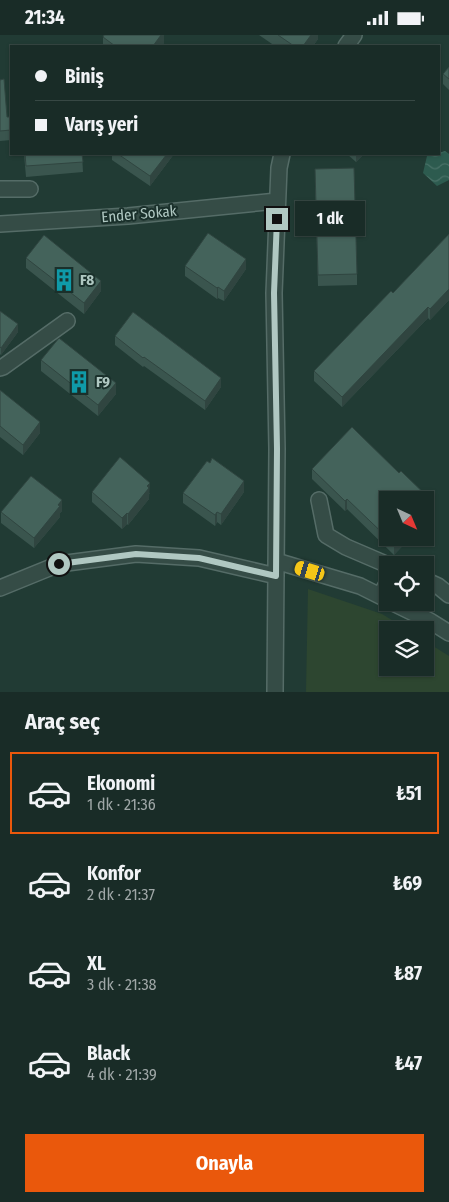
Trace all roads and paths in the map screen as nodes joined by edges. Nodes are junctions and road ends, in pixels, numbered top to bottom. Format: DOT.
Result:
graph roads {
  1 [pos="282,155"];
  2 [pos="0,189"];
  3 [pos="30,189"];
  4 [pos="277,201"];
  5 [pos="0,224"];
  6 [pos="68,321"];
  7 [pos="0,368"];
  8 [pos="319,500"];
  9 [pos="379,561"];
  10 [pos="276,568"];
  11 [pos="434,584"];
  12 [pos="0,588"];
  13 [pos="449,595"];
  14 [pos="379,596"];
  15 [pos="410,611"];
  16 [pos="449,633"];
  17 [pos="275,692"];
  1 -- 4 [label="street"];
  2 -- 3 [label="street"];
  4 -- 5 [label="street, Ender Sokak"];
  4 -- 10 [label="street"];
  6 -- 7 [label="street"];
  8 -- 9 [label="street"];
  10 -- 12 [label="street"];
  10 -- 14 [label="street"];
  10 -- 17 [label="street"];
  11 -- 13 [label="street"];
  15 -- 16 [label="street"];
}
